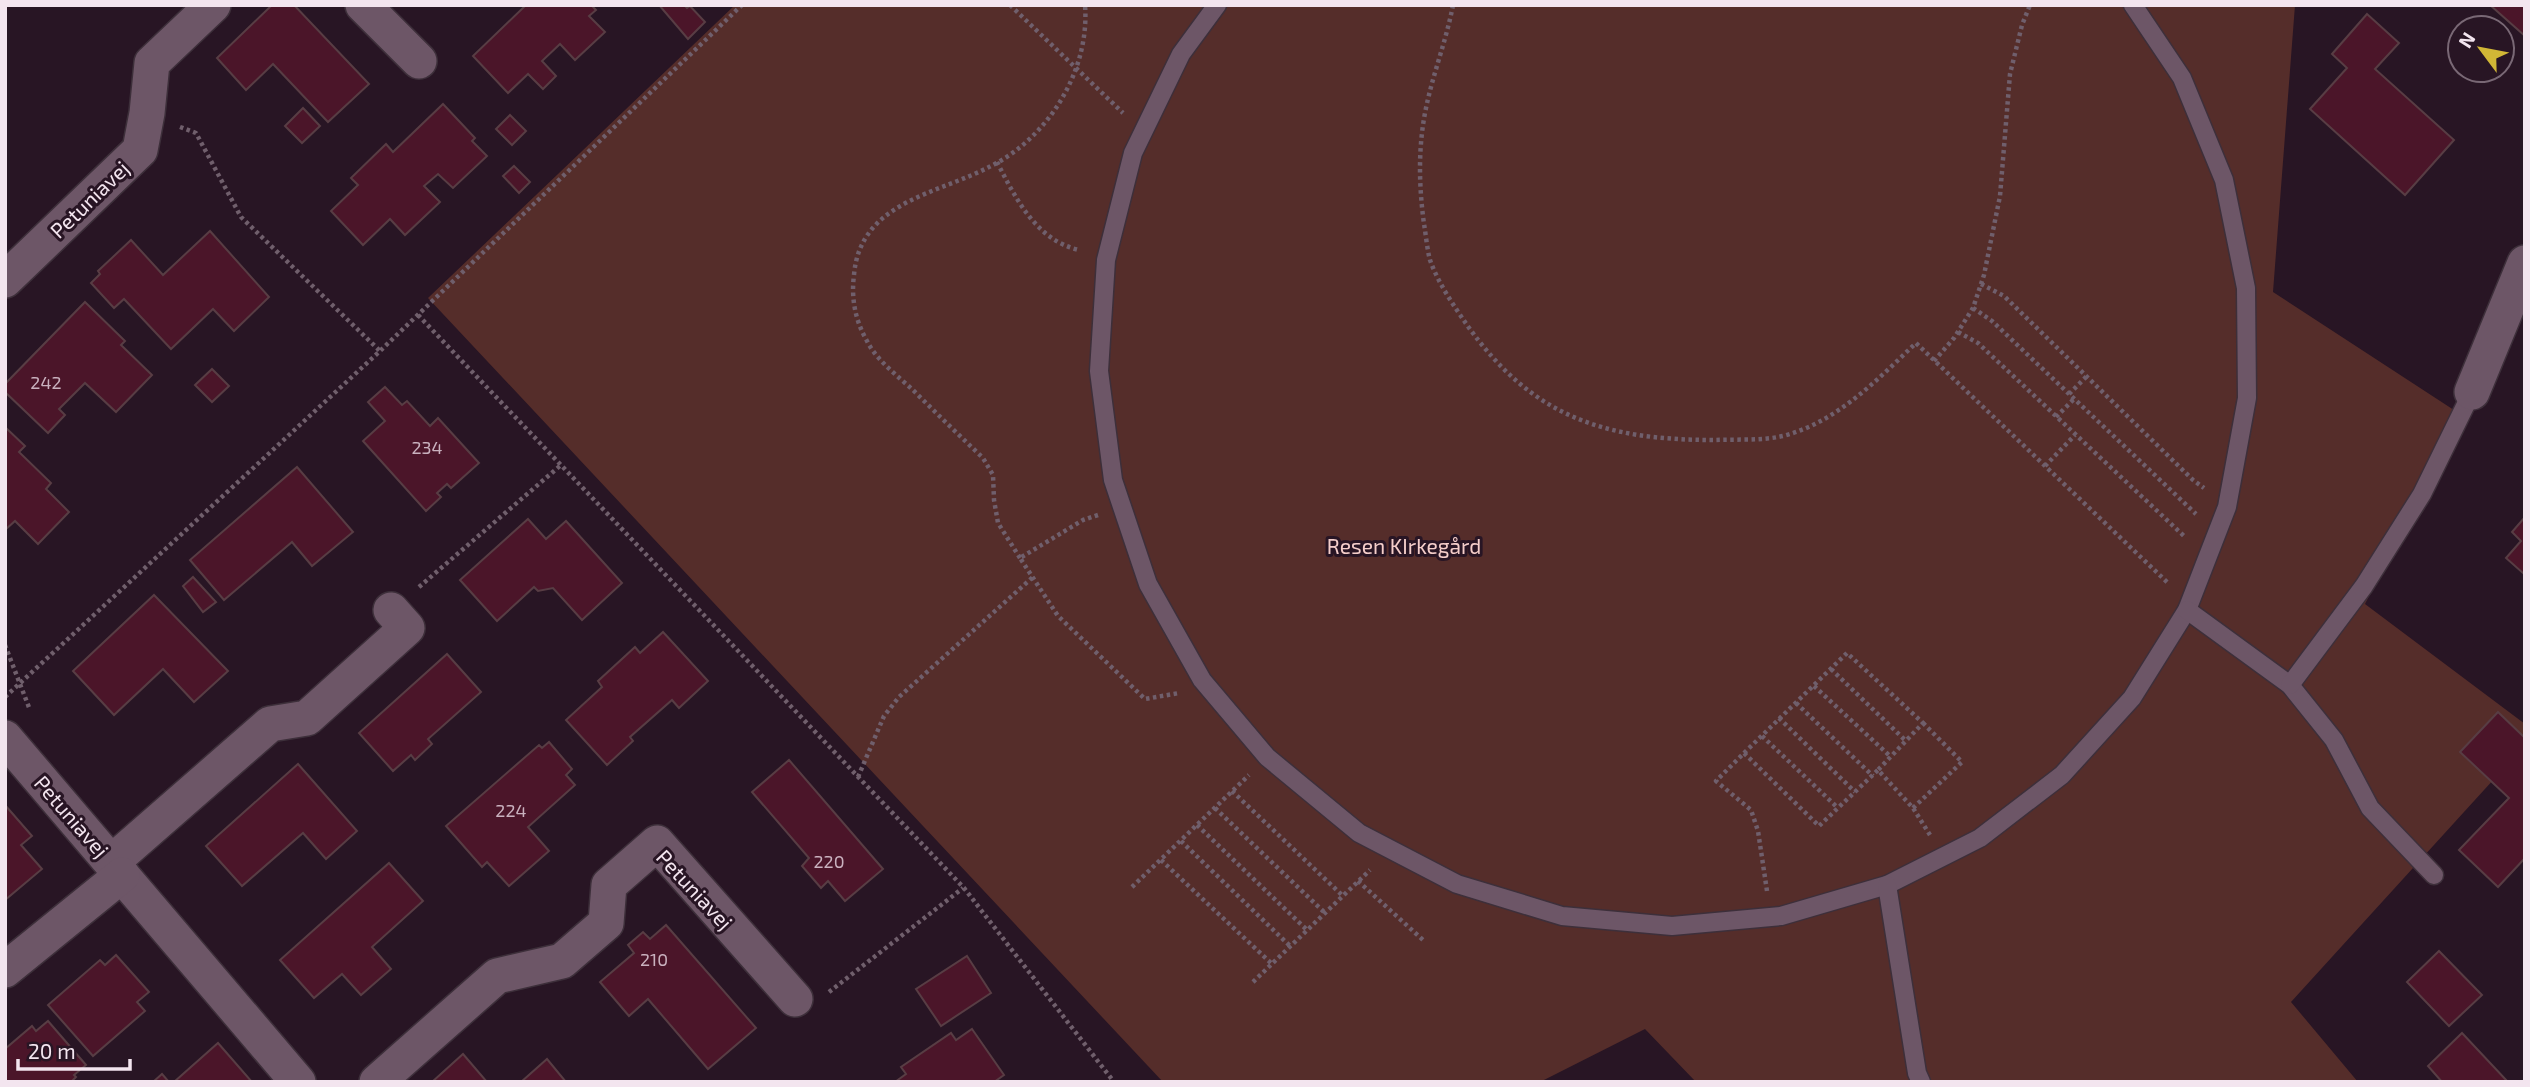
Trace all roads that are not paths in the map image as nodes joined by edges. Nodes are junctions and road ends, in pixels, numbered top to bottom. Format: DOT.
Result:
graph roads {
  1 [pos="213,5"];
  2 [pos="363,5"];
  3 [pos="1217,5"];
  4 [pos="2133,5"];
  5 [pos="419,61"];
  6 [pos="2525,263"];
  7 [pos="5,280"];
  8 [pos="2472,392"];
  9 [pos="2188,607"];
  10 [pos="391,610"];
  11 [pos="2290,685"];
  12 [pos="5,738"];
  13 [pos="117,869"];
  14 [pos="2434,875"];
  15 [pos="1887,885"];
  16 [pos="5,970"];
  17 [pos="795,999"];
  18 [pos="298,1082"];
  19 [pos="377,1082"];
  20 [pos="1921,1082"];
  1 -- 7 [label="street, Petuniavej"];
  2 -- 5 [label="street"];
  3 -- 15 [label="lane"];
  4 -- 9 [label="lane"];
  6 -- 8 [label="street"];
  8 -- 11 [label="lane"];
  9 -- 11 [label="lane"];
  9 -- 15 [label="lane"];
  10 -- 13 [label="street, Petuniavej"];
  11 -- 14 [label="lane"];
  12 -- 13 [label="street, Petuniavej"];
  13 -- 16 [label="street, Petuniavej"];
  13 -- 18 [label="street, Petuniavej"];
  15 -- 20 [label="lane"];
  17 -- 19 [label="street, Petuniavej"];
}
